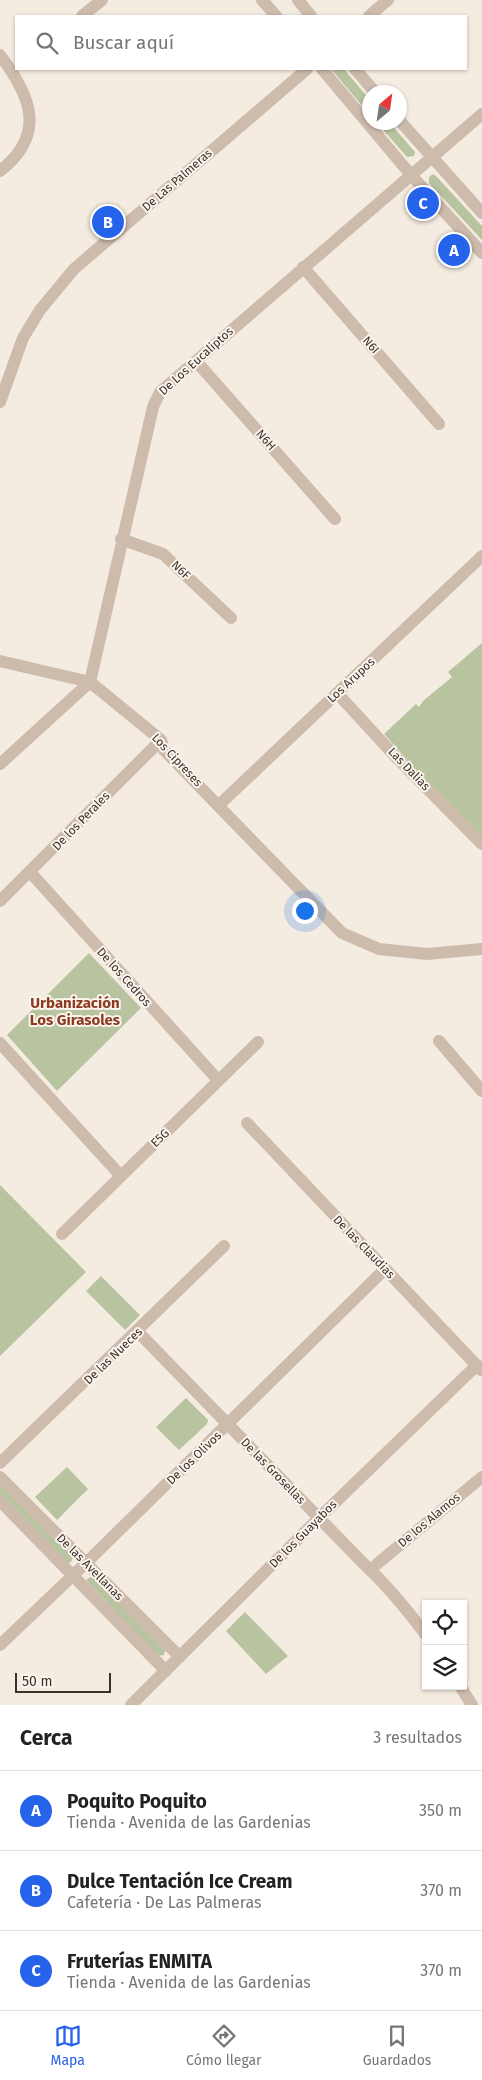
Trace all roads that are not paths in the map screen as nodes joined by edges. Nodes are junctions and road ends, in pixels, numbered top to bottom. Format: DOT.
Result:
graph roads {
  1 [pos="102,0"];
  2 [pos="262,0"];
  3 [pos="298,0"];
  4 [pos="388,0"];
  5 [pos="83,15"];
  6 [pos="275,15"];
  7 [pos="310,15"];
  8 [pos="370,15"];
  9 [pos="0,55"];
  10 [pos="305,70"];
  11 [pos="323,70"];
  12 [pos="356,70"];
  13 [pos="369,85"];
  14 [pos="482,114"];
  15 [pos="407,129"];
  16 [pos="431,158"];
  17 [pos="0,171"];
  18 [pos="411,175"];
  19 [pos="482,214"];
  20 [pos="482,253"];
  21 [pos="303,267"];
  22 [pos="196,361"];
  23 [pos="0,402"];
  24 [pos="439,424"];
  25 [pos="336,519"];
  26 [pos="122,539"];
  27 [pos="482,556"];
  28 [pos="231,618"];
  29 [pos="0,661"];
  30 [pos="90,682"];
  31 [pos="337,693"];
  32 [pos="161,740"];
  33 [pos="0,764"];
  34 [pos="219,805"];
  35 [pos="482,844"];
  36 [pos="30,872"];
  37 [pos="0,901"];
  38 [pos="482,949"];
  39 [pos="439,1041"];
  40 [pos="258,1042"];
  41 [pos="0,1043"];
  42 [pos="218,1080"];
  43 [pos="482,1091"];
  44 [pos="247,1123"];
  45 [pos="120,1175"];
  46 [pos="62,1234"];
  47 [pos="224,1246"];
  48 [pos="385,1268"];
  49 [pos="138,1332"];
  50 [pos="479,1368"];
  51 [pos="228,1424"];
  52 [pos="0,1464"];
  53 [pos="0,1476"];
  54 [pos="482,1477"];
  55 [pos="0,1501"];
  56 [pos="319,1518"];
  57 [pos="86,1563"];
  58 [pos="377,1564"];
  59 [pos="72,1575"];
  60 [pos="422,1630"];
  61 [pos="0,1644"];
  62 [pos="180,1657"];
  63 [pos="166,1671"];
  64 [pos="463,1690"];
  65 [pos="131,1705"];
  66 [pos="472,1705"];
  1 -- 5 [label="street"];
  2 -- 6 [label="street"];
  3 -- 7 [label="street"];
  4 -- 8 [label="street"];
  9 -- 17 [label="street"];
  10 -- 23 [label="street, De Las Palmeras"];
  11 -- 18 [label="street"];
  12 -- 13 [label="street"];
  14 -- 16 [label="street, De Los Eucaliptos"];
  15 -- 16 [label="street"];
  16 -- 18 [label="street, De Los Eucaliptos"];
  16 -- 19 [label="street"];
  18 -- 20 [label="street"];
  18 -- 21 [label="street, De Los Eucaliptos"];
  21 -- 22 [label="street, De Los Eucaliptos"];
  21 -- 24 [label="street, N6I"];
  22 -- 25 [label="street, N6H"];
  22 -- 26 [label="street, De Los Eucaliptos"];
  26 -- 28 [label="street, N6F"];
  26 -- 30 [label="street, De Los Eucaliptos"];
  27 -- 31 [label="street, Los Arupos"];
  29 -- 30 [label="street, Los Cipreses"];
  30 -- 32 [label="street, Los Cipreses"];
  30 -- 33 [label="street"];
  31 -- 34 [label="street, Los Arupos"];
  31 -- 35 [label="street, Las Dalias"];
  32 -- 34 [label="street, Los Cipreses"];
  32 -- 36 [label="street, De los Perales"];
  34 -- 38 [label="street, Los Cipreses"];
  36 -- 37 [label="street, De los Perales"];
  36 -- 42 [label="street, De los Cedros"];
  39 -- 43 [label="street"];
  40 -- 42 [label="street, E5G"];
  41 -- 45 [label="street"];
  42 -- 45 [label="street, E5G"];
  44 -- 48 [label="street, De las Claudias"];
  45 -- 46 [label="street, E5G"];
  47 -- 49 [label="street, De las Nueces"];
  48 -- 50 [label="street, De las Claudias"];
  48 -- 51 [label="street, De los Olivos"];
  49 -- 51 [label="street, De las Grosellas"];
  49 -- 52 [label="street, De las Nueces"];
  50 -- 56 [label="street, De los Guayabos"];
  51 -- 56 [label="street, De las Grosellas"];
  51 -- 57 [label="street, De los Olivos"];
  53 -- 57 [label="street, De las Avellanas"];
  54 -- 58 [label="street, De los Alamos"];
  55 -- 59 [label="street, De las Avellanas"];
  56 -- 60 [label="street, De las Grosellas"];
  56 -- 62 [label="street, De los Guayabos"];
  57 -- 59 [label="street, De los Olivos"];
  57 -- 62 [label="street, De las Avellanas"];
  59 -- 61 [label="street, De los Olivos"];
  59 -- 63 [label="street, De las Avellanas"];
  62 -- 63 [label="street, De los Guayabos"];
  63 -- 65 [label="street, De los Guayabos"];
  64 -- 66 [label="street"];
}
